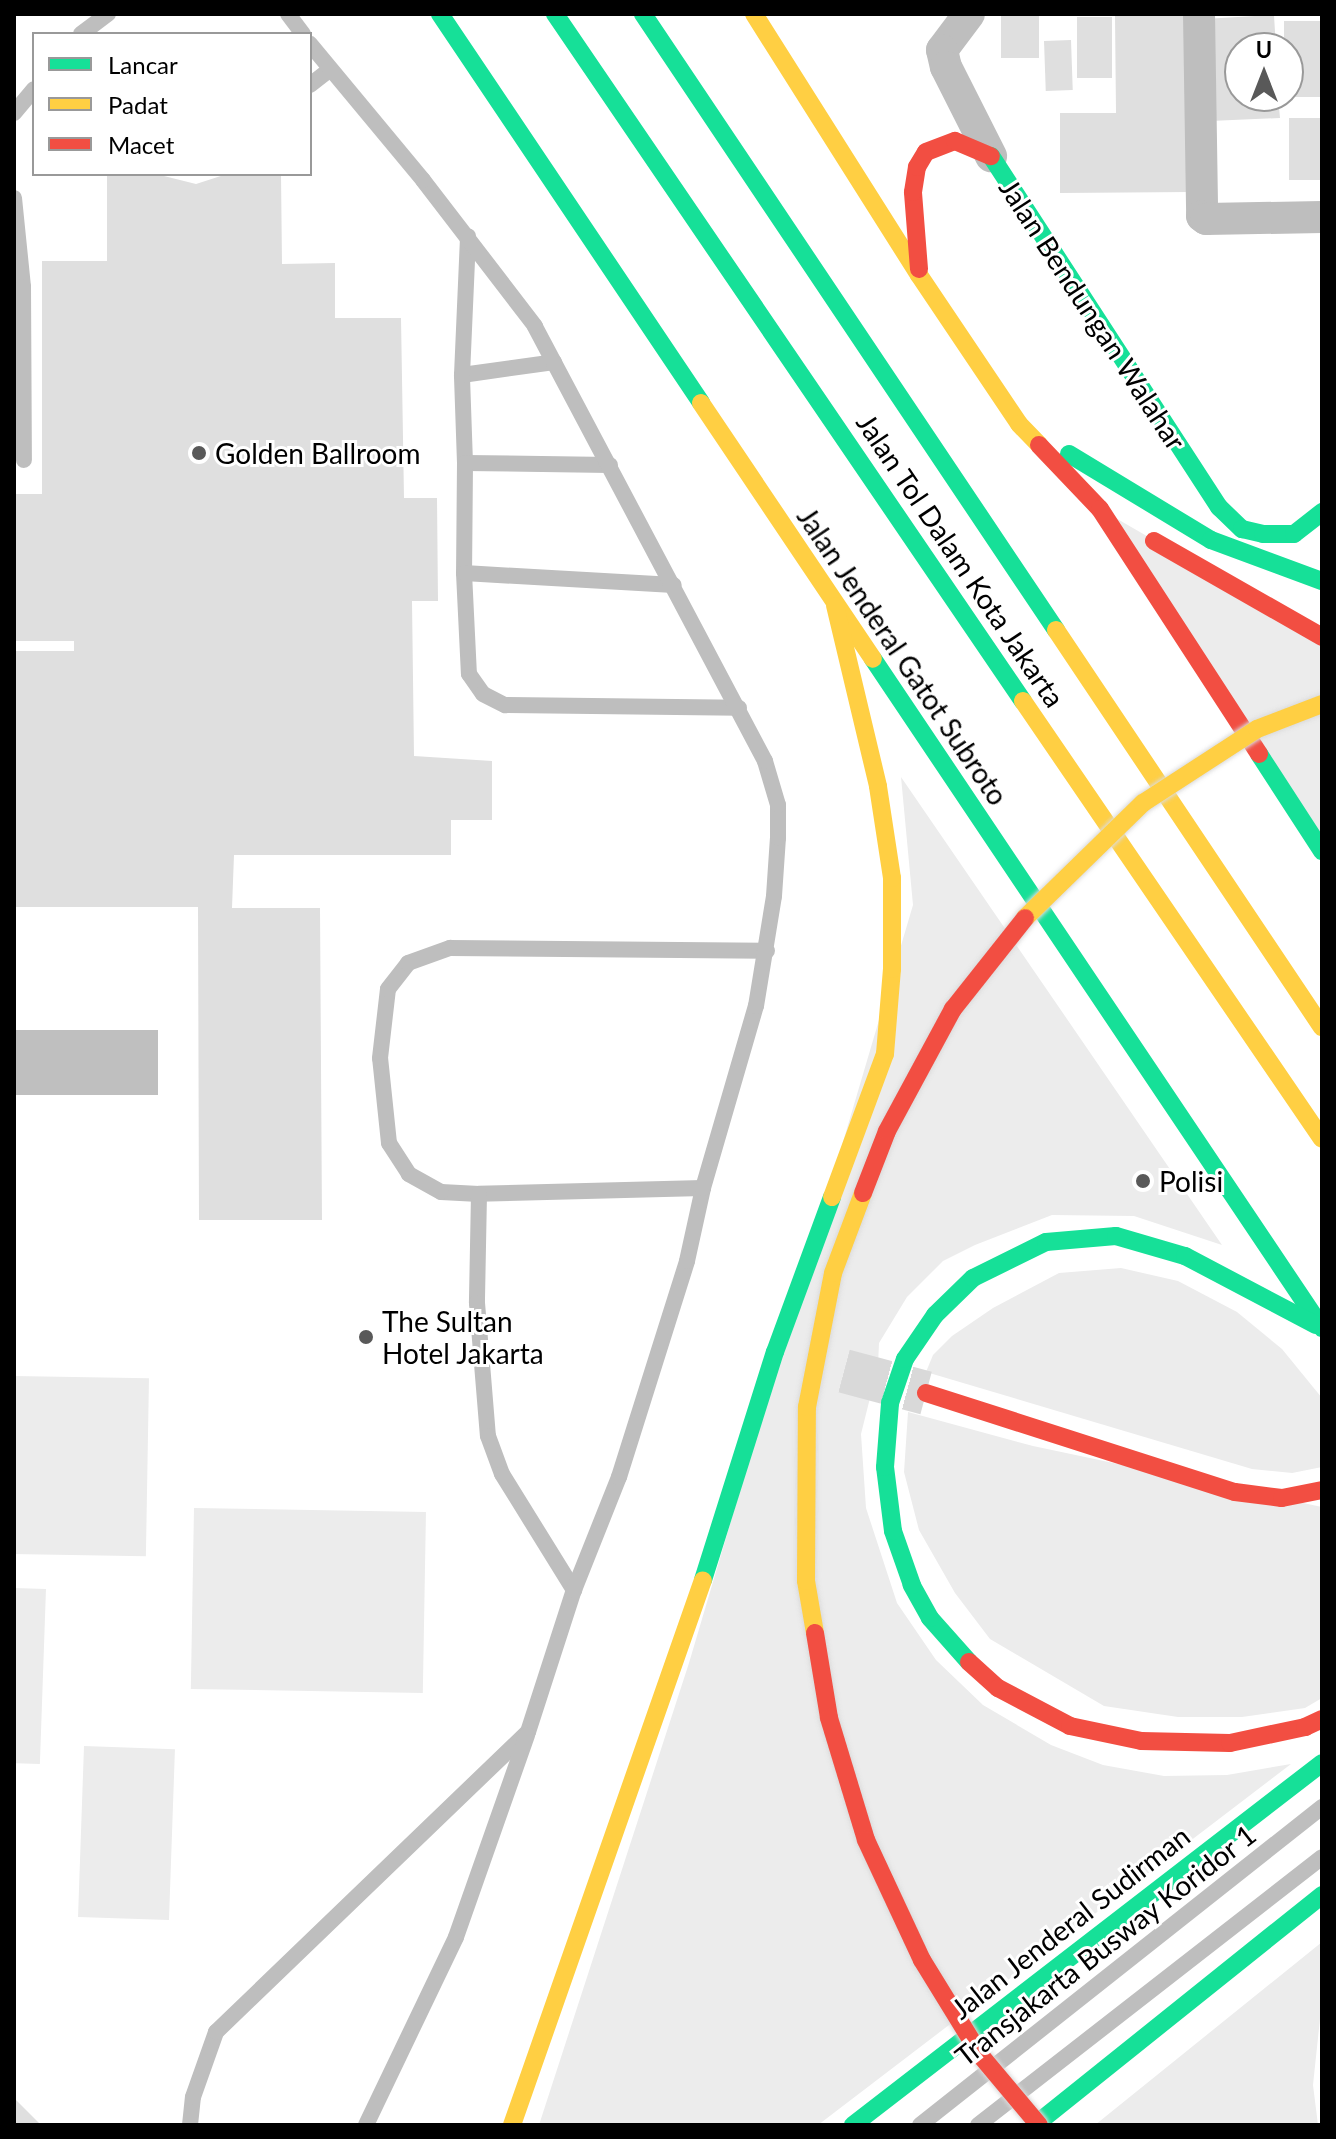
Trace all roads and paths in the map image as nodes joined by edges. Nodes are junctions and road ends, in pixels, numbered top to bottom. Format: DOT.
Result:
graph roads {
  1 [pos="108,14"];
  2 [pos="288,14"];
  3 [pos="440,14"];
  4 [pos="555,14"];
  5 [pos="643,14"];
  6 [pos="754,14"];
  7 [pos="969,14"];
  8 [pos="1199,14"];
  9 [pos="84,32"];
  10 [pos="302,32"];
  11 [pos="312,47"];
  12 [pos="329,70"];
  13 [pos="312,83"];
  14 [pos="32,91"];
  15 [pos="14,113"];
  16 [pos="991,156"];
  17 [pos="14,198"];
  18 [pos="1322,217"];
  19 [pos="468,236"];
  20 [pos="919,275"];
  21 [pos="554,362"];
  22 [pos="462,375"];
  23 [pos="1019,424"];
  24 [pos="24,460"];
  25 [pos="465,463"];
  26 [pos="610,465"];
  27 [pos="1100,509"];
  28 [pos="1322,512"];
  29 [pos="464,573"];
  30 [pos="1322,581"];
  31 [pos="674,585"];
  32 [pos="835,606"];
  33 [pos="1322,637"];
  34 [pos="1322,704"];
  35 [pos="739,708"];
  36 [pos="1322,851"];
  37 [pos="767,951"];
  38 [pos="1322,1027"];
  39 [pos="1322,1139"];
  40 [pos="703,1188"];
  41 [pos="479,1194"];
  42 [pos="1322,1328"];
  43 [pos="789,1356"];
  44 [pos="830,1367"];
  45 [pos="926,1393"];
  46 [pos="1322,1490"];
  47 [pos="574,1590"];
  48 [pos="1322,1719"];
  49 [pos="528,1732"];
  50 [pos="1322,1763"];
  51 [pos="1322,1807"];
  52 [pos="1322,1857"];
  53 [pos="1322,1895"];
  54 [pos="190,2125"];
  55 [pos="366,2125"];
  56 [pos="512,2125"];
  57 [pos="853,2125"];
  58 [pos="920,2125"];
  59 [pos="978,2125"];
  60 [pos="1037,2125"];
  1 -- 9 [label="lane"];
  2 -- 10 [label="lane"];
  3 -- 32 [label="main road, Jalan Jenderal Gatot Subroto"];
  4 -- 39 [label="main road, Jalan Tol Dalam Kota Jakarta"];
  5 -- 38 [label="main road, Jalan Tol Dalam Kota Jakarta"];
  6 -- 20 [label="main road"];
  7 -- 16 [label="street, Jalan Bendungan Walahar"];
  8 -- 18 [label="street"];
  11 -- 12 [label="lane"];
  12 -- 13 [label="lane"];
  12 -- 19 [label="lane"];
  14 -- 15 [label="lane"];
  16 -- 20 [label="main road"];
  16 -- 28 [label="main road, Jalan Bendungan Walahar"];
  17 -- 24 [label="lane"];
  19 -- 21 [label="lane"];
  19 -- 22 [label="lane"];
  20 -- 23 [label="main road"];
  21 -- 22 [label="lane"];
  21 -- 26 [label="lane"];
  22 -- 25 [label="lane"];
  23 -- 27 [label="main road"];
  23 -- 30 [label="main road"];
  25 -- 26 [label="lane"];
  25 -- 29 [label="lane"];
  26 -- 31 [label="lane"];
  27 -- 33 [label="main road"];
  27 -- 36 [label="main road"];
  29 -- 31 [label="lane"];
  29 -- 35 [label="lane"];
  31 -- 35 [label="lane"];
  32 -- 42 [label="main road, Jalan Jenderal Gatot Subroto"];
  32 -- 43 [label="main road"];
  34 -- 60 [label="main road, bridge"];
  35 -- 37 [label="lane"];
  37 -- 40 [label="lane"];
  37 -- 41 [label="lane"];
  40 -- 41 [label="lane"];
  40 -- 47 [label="lane"];
  41 -- 47 [label="lane"];
  42 -- 48 [label="main road"];
  43 -- 44 [label="main road"];
  43 -- 56 [label="main road"];
  45 -- 46 [label="main road"];
  47 -- 49 [label="lane"];
  49 -- 54 [label="lane"];
  49 -- 55 [label="lane"];
  50 -- 57 [label="main road, Jalan Jenderal Sudirman"];
  51 -- 58 [label="lane, Transjakarta Busway Koridor 1"];
  52 -- 59 [label="lane"];
  53 -- 60 [label="main road"];
}
